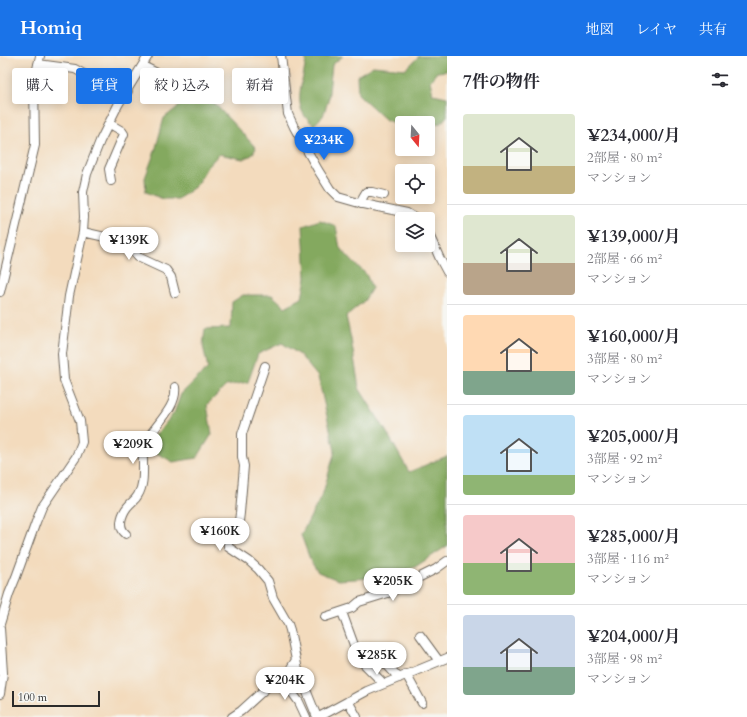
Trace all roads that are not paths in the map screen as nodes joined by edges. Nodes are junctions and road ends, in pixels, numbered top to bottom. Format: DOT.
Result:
graph roads {
  1 [pos="148,56"];
  2 [pos="281,56"];
  3 [pos="39,60"];
  4 [pos="143,66"];
  5 [pos="147,68"];
  6 [pos="76,70"];
  7 [pos="132,84"];
  8 [pos="119,104"];
  9 [pos="110,124"];
  10 [pos="111,181"];
  11 [pos="384,195"];
  12 [pos="361,204"];
  13 [pos="402,212"];
  14 [pos="83,232"];
  15 [pos="435,248"];
  16 [pos="447,272"];
  17 [pos="0,292"];
  18 [pos="175,293"];
  19 [pos="265,366"];
  20 [pos="175,387"];
  21 [pos="126,534"];
  22 [pos="447,561"];
  23 [pos="342,612"];
  24 [pos="326,618"];
  25 [pos="0,624"];
  26 [pos="0,628"];
  27 [pos="420,635"];
  28 [pos="379,654"];
  29 [pos="443,659"];
  30 [pos="296,660"];
  31 [pos="283,676"];
  32 [pos="403,676"];
  33 [pos="384,684"];
  34 [pos="0,694"];
  35 [pos="348,701"];
  36 [pos="422,703"];
  37 [pos="232,717"];
  38 [pos="306,717"];
  39 [pos="318,717"];
  40 [pos="357,717"];
  1 -- 4 [label="street"];
  2 -- 12 [label="street"];
  3 -- 6 [label="street"];
  3 -- 17 [label="street"];
  4 -- 5 [label="street"];
  4 -- 7 [label="street"];
  8 -- 9 [label="street"];
  9 -- 10 [label="street"];
  9 -- 14 [label="street"];
  11 -- 12 [label="street"];
  12 -- 13 [label="street"];
  14 -- 18 [label="street"];
  14 -- 25 [label="street"];
  15 -- 16 [label="street"];
  19 -- 30 [label="street"];
  20 -- 21 [label="street"];
  22 -- 23 [label="street"];
  23 -- 24 [label="street"];
  23 -- 33 [label="street"];
  26 -- 34 [label="street"];
  27 -- 29 [label="street"];
  28 -- 32 [label="street"];
  29 -- 32 [label="street"];
  30 -- 31 [label="street"];
  30 -- 39 [label="street"];
  31 -- 37 [label="street"];
  31 -- 38 [label="street"];
  32 -- 33 [label="street"];
  32 -- 36 [label="street"];
  33 -- 35 [label="street"];
  35 -- 39 [label="street"];
  35 -- 40 [label="street"];
}
